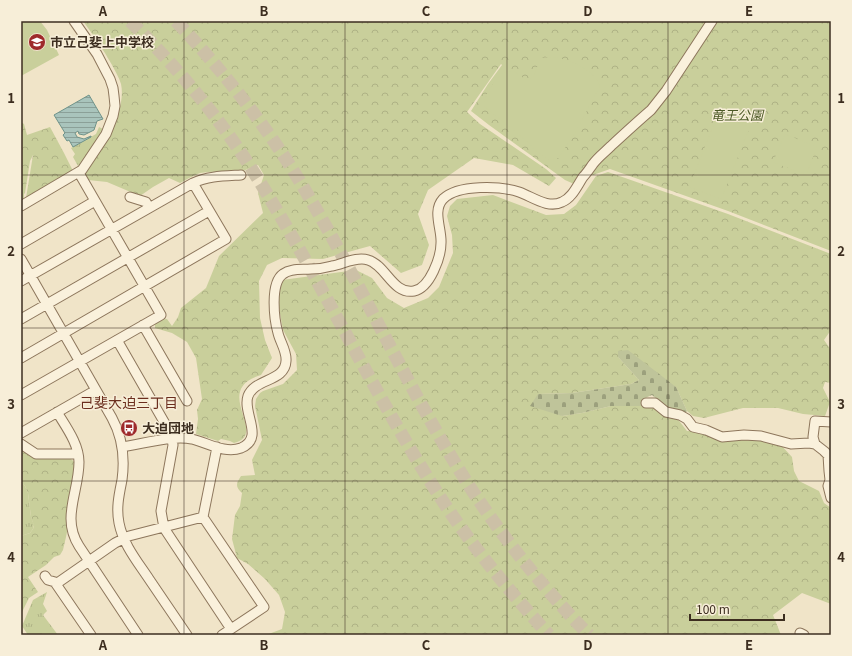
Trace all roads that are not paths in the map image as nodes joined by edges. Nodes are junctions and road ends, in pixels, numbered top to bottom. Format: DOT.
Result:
graph roads {
  1 [pos="74,21"];
  2 [pos="712,21"];
  3 [pos="79,173"];
  4 [pos="241,175"];
  5 [pos="191,184"];
  6 [pos="130,197"];
  7 [pos="95,201"];
  8 [pos="21,206"];
  9 [pos="149,208"];
  10 [pos="209,211"];
  11 [pos="111,229"];
  12 [pos="21,244"];
  13 [pos="128,258"];
  14 [pos="21,259"];
  15 [pos="31,275"];
  16 [pos="21,281"];
  17 [pos="144,286"];
  18 [pos="47,304"];
  19 [pos="21,319"];
  20 [pos="143,325"];
  21 [pos="64,333"];
  22 [pos="118,340"];
  23 [pos="21,358"];
  24 [pos="80,361"];
  25 [pos="96,390"];
  26 [pos="21,395"];
  27 [pos="187,401"];
  28 [pos="646,403"];
  29 [pos="57,412"];
  30 [pos="831,422"];
  31 [pos="21,433"];
  32 [pos="172,439"];
  33 [pos="21,444"];
  34 [pos="815,444"];
  35 [pos="122,447"];
  36 [pos="217,447"];
  37 [pos="78,454"];
  38 [pos="830,483"];
  39 [pos="831,498"];
  40 [pos="203,517"];
  41 [pos="164,528"];
  42 [pos="124,539"];
  43 [pos="89,561"];
  44 [pos="45,576"];
  45 [pos="56,584"];
  46 [pos="231,629"];
  47 [pos="91,635"];
  48 [pos="138,635"];
  49 [pos="187,635"];
  50 [pos="222,635"];
  1 -- 3 [label="street"];
  2 -- 36 [label="street"];
  3 -- 7 [label="street"];
  3 -- 8 [label="street"];
  4 -- 5 [label="street"];
  5 -- 9 [label="street"];
  5 -- 10 [label="street"];
  6 -- 9 [label="street"];
  7 -- 11 [label="street"];
  7 -- 12 [label="street"];
  9 -- 11 [label="street"];
  10 -- 13 [label="street"];
  10 -- 17 [label="street"];
  11 -- 13 [label="street"];
  11 -- 15 [label="street"];
  13 -- 17 [label="street"];
  13 -- 18 [label="street"];
  14 -- 15 [label="street"];
  15 -- 16 [label="street"];
  15 -- 18 [label="street"];
  17 -- 20 [label="street"];
  17 -- 21 [label="street"];
  18 -- 19 [label="street"];
  18 -- 21 [label="street"];
  20 -- 22 [label="street"];
  20 -- 27 [label="street"];
  21 -- 23 [label="street"];
  21 -- 24 [label="street"];
  22 -- 24 [label="street"];
  22 -- 32 [label="street"];
  24 -- 25 [label="street"];
  24 -- 26 [label="street"];
  25 -- 29 [label="street"];
  25 -- 35 [label="street"];
  28 -- 34 [label="street"];
  29 -- 31 [label="street"];
  29 -- 37 [label="street"];
  30 -- 34 [label="street"];
  32 -- 35 [label="street"];
  32 -- 36 [label="street"];
  32 -- 41 [label="street"];
  33 -- 37 [label="street"];
  34 -- 38 [label="street"];
  35 -- 42 [label="street"];
  36 -- 40 [label="street"];
  37 -- 43 [label="street"];
  38 -- 39 [label="street"];
  40 -- 41 [label="street"];
  40 -- 46 [label="street"];
  41 -- 42 [label="street"];
  41 -- 46 [label="street"];
  42 -- 43 [label="street"];
  42 -- 49 [label="street"];
  43 -- 45 [label="street"];
  43 -- 48 [label="street"];
  44 -- 45 [label="street"];
  45 -- 47 [label="street"];
  46 -- 50 [label="street"];
}
